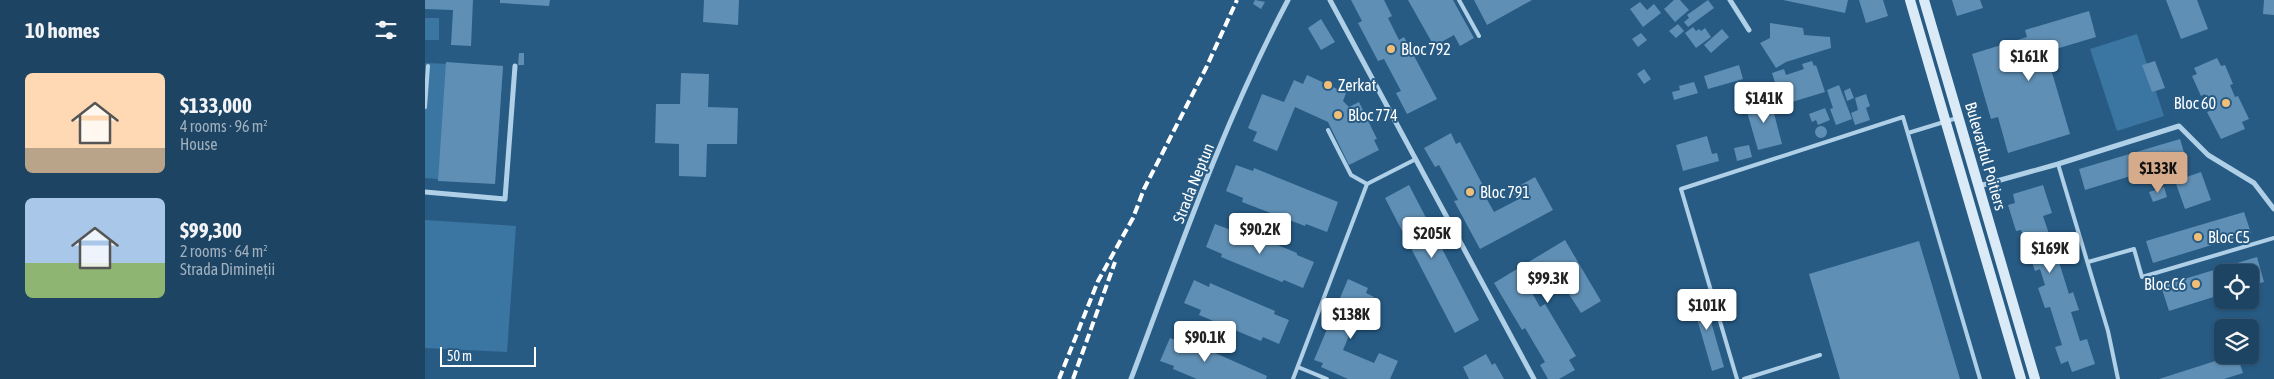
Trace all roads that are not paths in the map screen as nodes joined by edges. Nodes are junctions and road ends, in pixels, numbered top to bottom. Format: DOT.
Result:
graph roads {
  1 [pos="1288,0"];
  2 [pos="1330,0"];
  3 [pos="1459,0"];
  4 [pos="1730,0"];
  5 [pos="1911,0"];
  6 [pos="1924,0"];
  7 [pos="1749,30"];
  8 [pos="1479,36"];
  9 [pos="428,66"];
  10 [pos="515,66"];
  11 [pos="425,107"];
  12 [pos="1959,117"];
  13 [pos="1946,121"];
  14 [pos="1328,130"];
  15 [pos="1908,133"];
  16 [pos="1416,158"];
  17 [pos="2058,164"];
  18 [pos="1367,184"];
  19 [pos="1979,186"];
  20 [pos="425,192"];
  21 [pos="2274,209"];
  22 [pos="2274,238"];
  23 [pos="2088,262"];
  24 [pos="1820,355"];
  25 [pos="1297,367"];
  26 [pos="1131,379"];
  27 [pos="1293,379"];
  28 [pos="1327,379"];
  29 [pos="1534,379"];
  30 [pos="1737,379"];
  31 [pos="1744,379"];
  32 [pos="1980,379"];
  33 [pos="2021,379"];
  34 [pos="2035,379"];
  35 [pos="2119,379"];
  1 -- 26 [label="street, Strada Neptun"];
  2 -- 16 [label="street"];
  3 -- 8 [label="lane"];
  4 -- 7 [label="street"];
  5 -- 13 [label="main road, Bulevardul Poitiers"];
  6 -- 12 [label="main road, Bulevardul Poitiers"];
  9 -- 11 [label="lane"];
  10 -- 20 [label="street"];
  12 -- 13 [label="lane"];
  12 -- 19 [label="main road, Bulevardul Poitiers"];
  13 -- 15 [label="lane"];
  13 -- 33 [label="main road, Bulevardul Poitiers"];
  14 -- 18 [label="lane"];
  15 -- 30 [label="lane"];
  15 -- 32 [label="lane"];
  16 -- 18 [label="lane"];
  16 -- 29 [label="street"];
  17 -- 19 [label="street"];
  17 -- 21 [label="street"];
  17 -- 23 [label="lane"];
  18 -- 25 [label="lane"];
  19 -- 34 [label="main road, Bulevardul Poitiers"];
  22 -- 23 [label="lane"];
  23 -- 35 [label="lane"];
  24 -- 31 [label="lane"];
  25 -- 27 [label="lane"];
  25 -- 28 [label="lane"];
}
